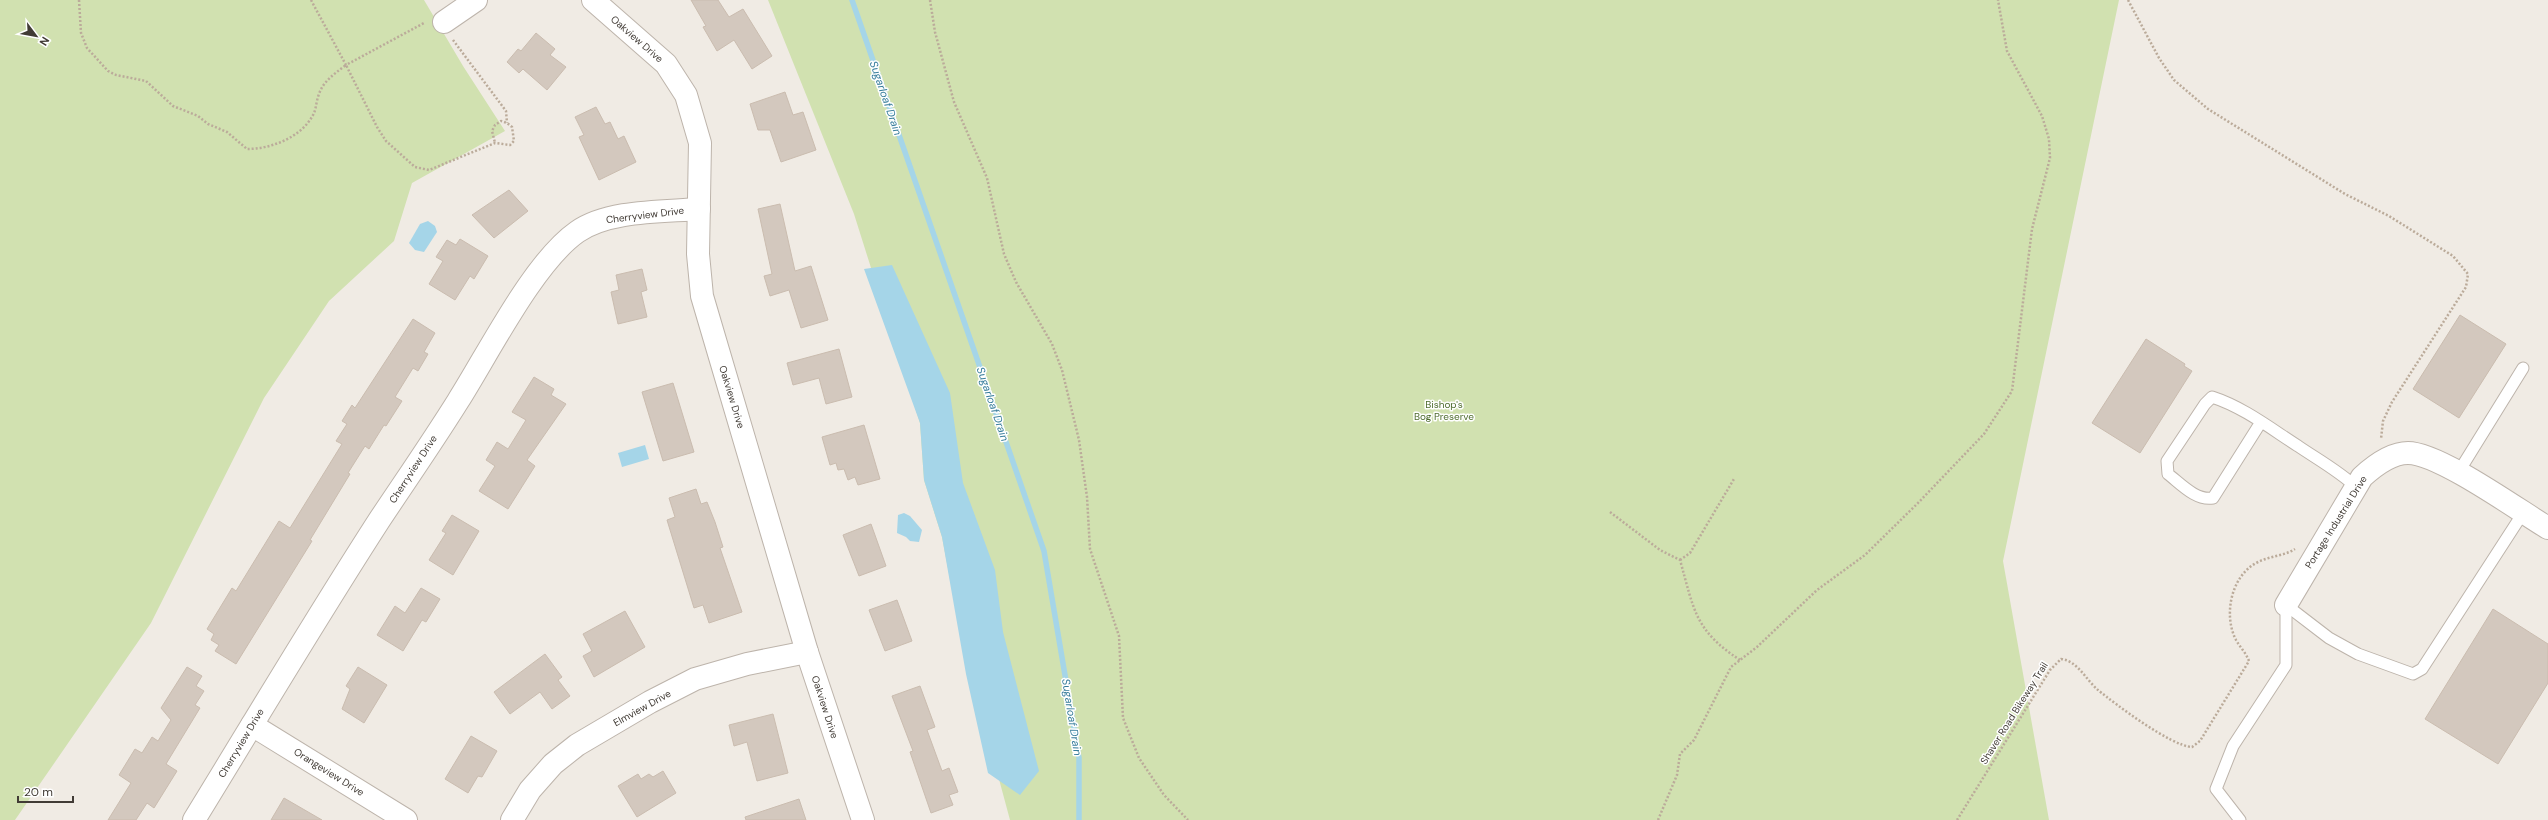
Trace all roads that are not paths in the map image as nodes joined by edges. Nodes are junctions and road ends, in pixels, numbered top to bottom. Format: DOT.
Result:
graph roads {
  1 [pos="476,0"];
  2 [pos="593,0"];
  3 [pos="444,22"];
  4 [pos="698,209"];
  5 [pos="2523,368"];
  6 [pos="2261,422"];
  7 [pos="2458,473"];
  8 [pos="2356,488"];
  9 [pos="2523,513"];
  10 [pos="2548,528"];
  11 [pos="2286,605"];
  12 [pos="807,652"];
  13 [pos="252,725"];
  14 [pos="194,820"];
  15 [pos="406,820"];
  16 [pos="512,820"];
  17 [pos="863,820"];
  18 [pos="2240,820"];
  1 -- 3 [label="street"];
  2 -- 4 [label="street, Oakview Drive"];
  4 -- 12 [label="street, Oakview Drive"];
  4 -- 13 [label="street, Cherryview Drive"];
  5 -- 7 [label="lane"];
  6 -- 6 [label="lane"];
  6 -- 8 [label="lane"];
  7 -- 8 [label="street, Portage Industrial Drive"];
  7 -- 9 [label="street, Portage Industrial Drive"];
  8 -- 11 [label="street, Portage Industrial Drive"];
  9 -- 10 [label="street, Portage Industrial Drive"];
  9 -- 11 [label="lane"];
  11 -- 18 [label="lane"];
  12 -- 16 [label="street, Elmview Drive"];
  12 -- 17 [label="street, Oakview Drive"];
  13 -- 14 [label="street, Cherryview Drive"];
  13 -- 15 [label="street, Orangeview Drive"];
}
